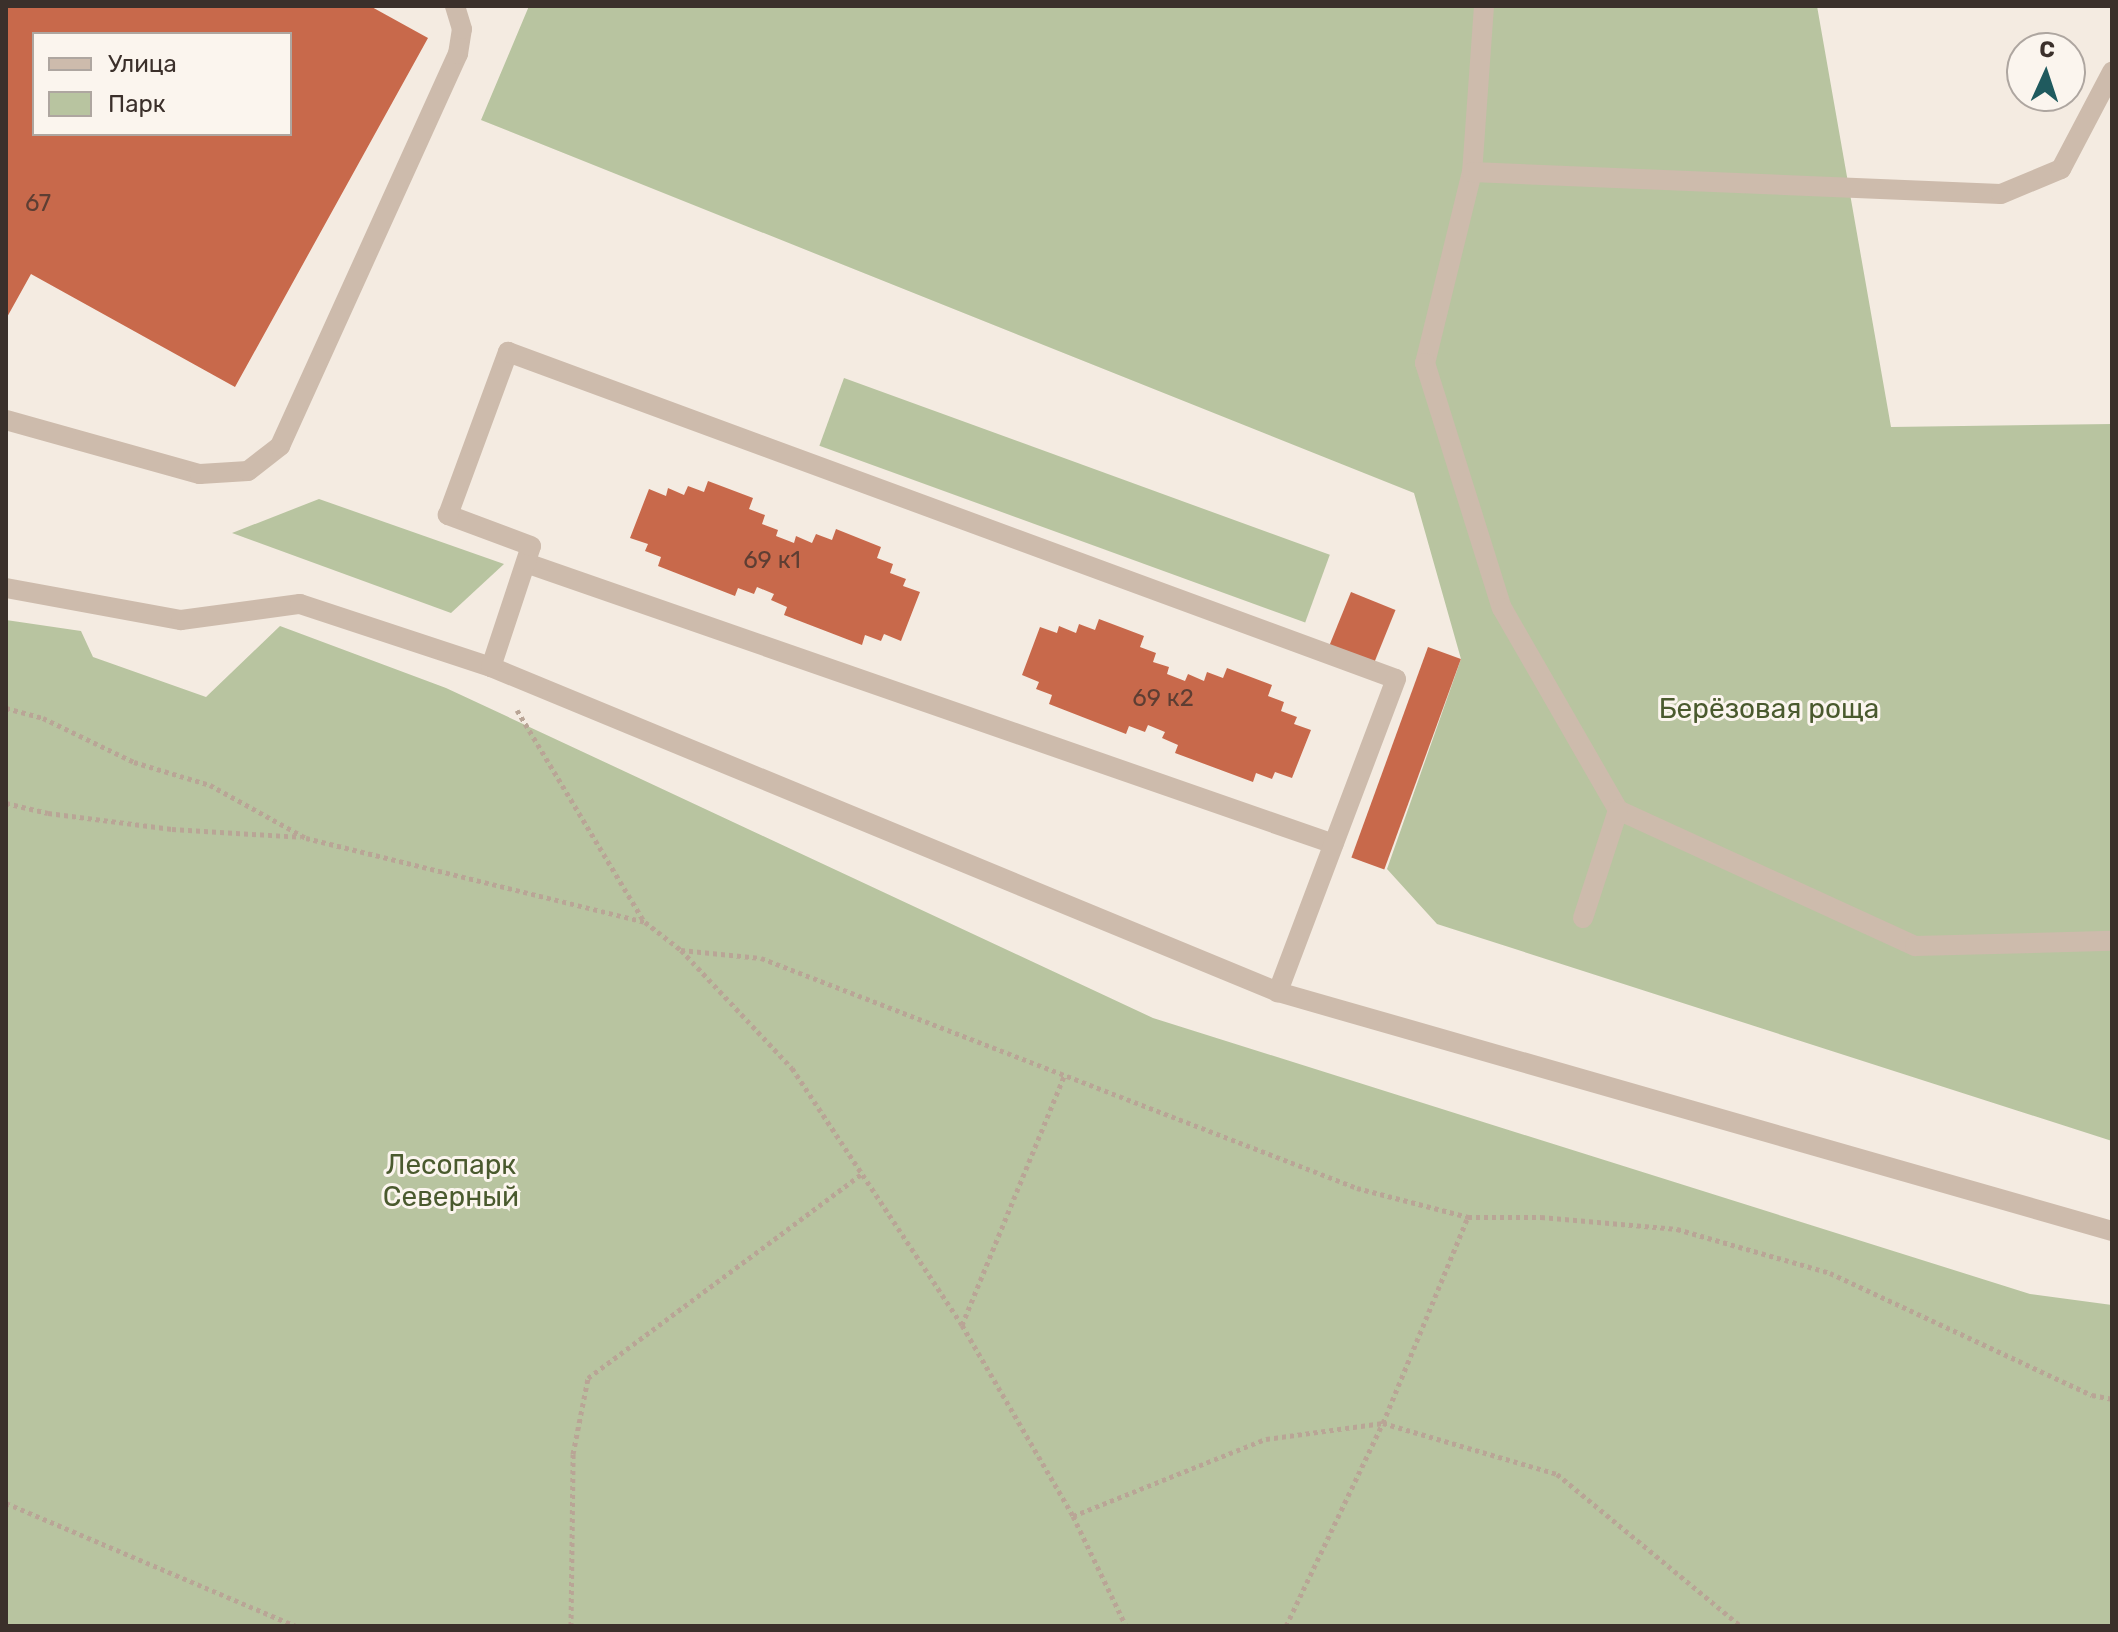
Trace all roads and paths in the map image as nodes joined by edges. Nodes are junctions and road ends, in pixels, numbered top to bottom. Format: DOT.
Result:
graph roads {
  1 [pos="455,6"];
  2 [pos="1484,6"];
  3 [pos="2112,72"];
  4 [pos="1472,172"];
  5 [pos="6,420"];
  6 [pos="526,563"];
  7 [pos="6,588"];
  8 [pos="491,667"];
  9 [pos="515,707"];
  10 [pos="6,708"];
  11 [pos="6,803"];
  12 [pos="1618,810"];
  13 [pos="306,838"];
  14 [pos="1334,844"];
  15 [pos="1583,918"];
  16 [pos="645,922"];
  17 [pos="2112,941"];
  18 [pos="681,950"];
  19 [pos="1278,992"];
  20 [pos="1064,1076"];
  21 [pos="862,1174"];
  22 [pos="1468,1217"];
  23 [pos="2112,1231"];
  24 [pos="962,1325"];
  25 [pos="2112,1399"];
  26 [pos="1383,1423"];
  27 [pos="6,1503"];
  28 [pos="1073,1516"];
  29 [pos="296,1626"];
  30 [pos="571,1626"];
  31 [pos="1126,1626"];
  32 [pos="1286,1626"];
  33 [pos="1741,1626"];
  1 -- 5 [label="street"];
  2 -- 4 [label="street"];
  3 -- 4 [label="street"];
  4 -- 12 [label="street"];
  6 -- 8 [label="street"];
  6 -- 14 [label="street"];
  6 -- 14 [label="street"];
  7 -- 8 [label="street"];
  8 -- 19 [label="street"];
  9 -- 16 [label="path"];
  10 -- 13 [label="path"];
  11 -- 13 [label="path"];
  12 -- 15 [label="street"];
  12 -- 17 [label="street"];
  13 -- 16 [label="path"];
  14 -- 19 [label="street"];
  16 -- 18 [label="path"];
  18 -- 20 [label="path"];
  18 -- 21 [label="path"];
  19 -- 23 [label="street"];
  20 -- 22 [label="path"];
  20 -- 24 [label="path"];
  21 -- 24 [label="path"];
  21 -- 30 [label="path"];
  22 -- 25 [label="path"];
  22 -- 26 [label="path"];
  24 -- 28 [label="path"];
  26 -- 28 [label="path"];
  26 -- 32 [label="path"];
  26 -- 33 [label="path"];
  27 -- 29 [label="path"];
  28 -- 31 [label="path"];
}
